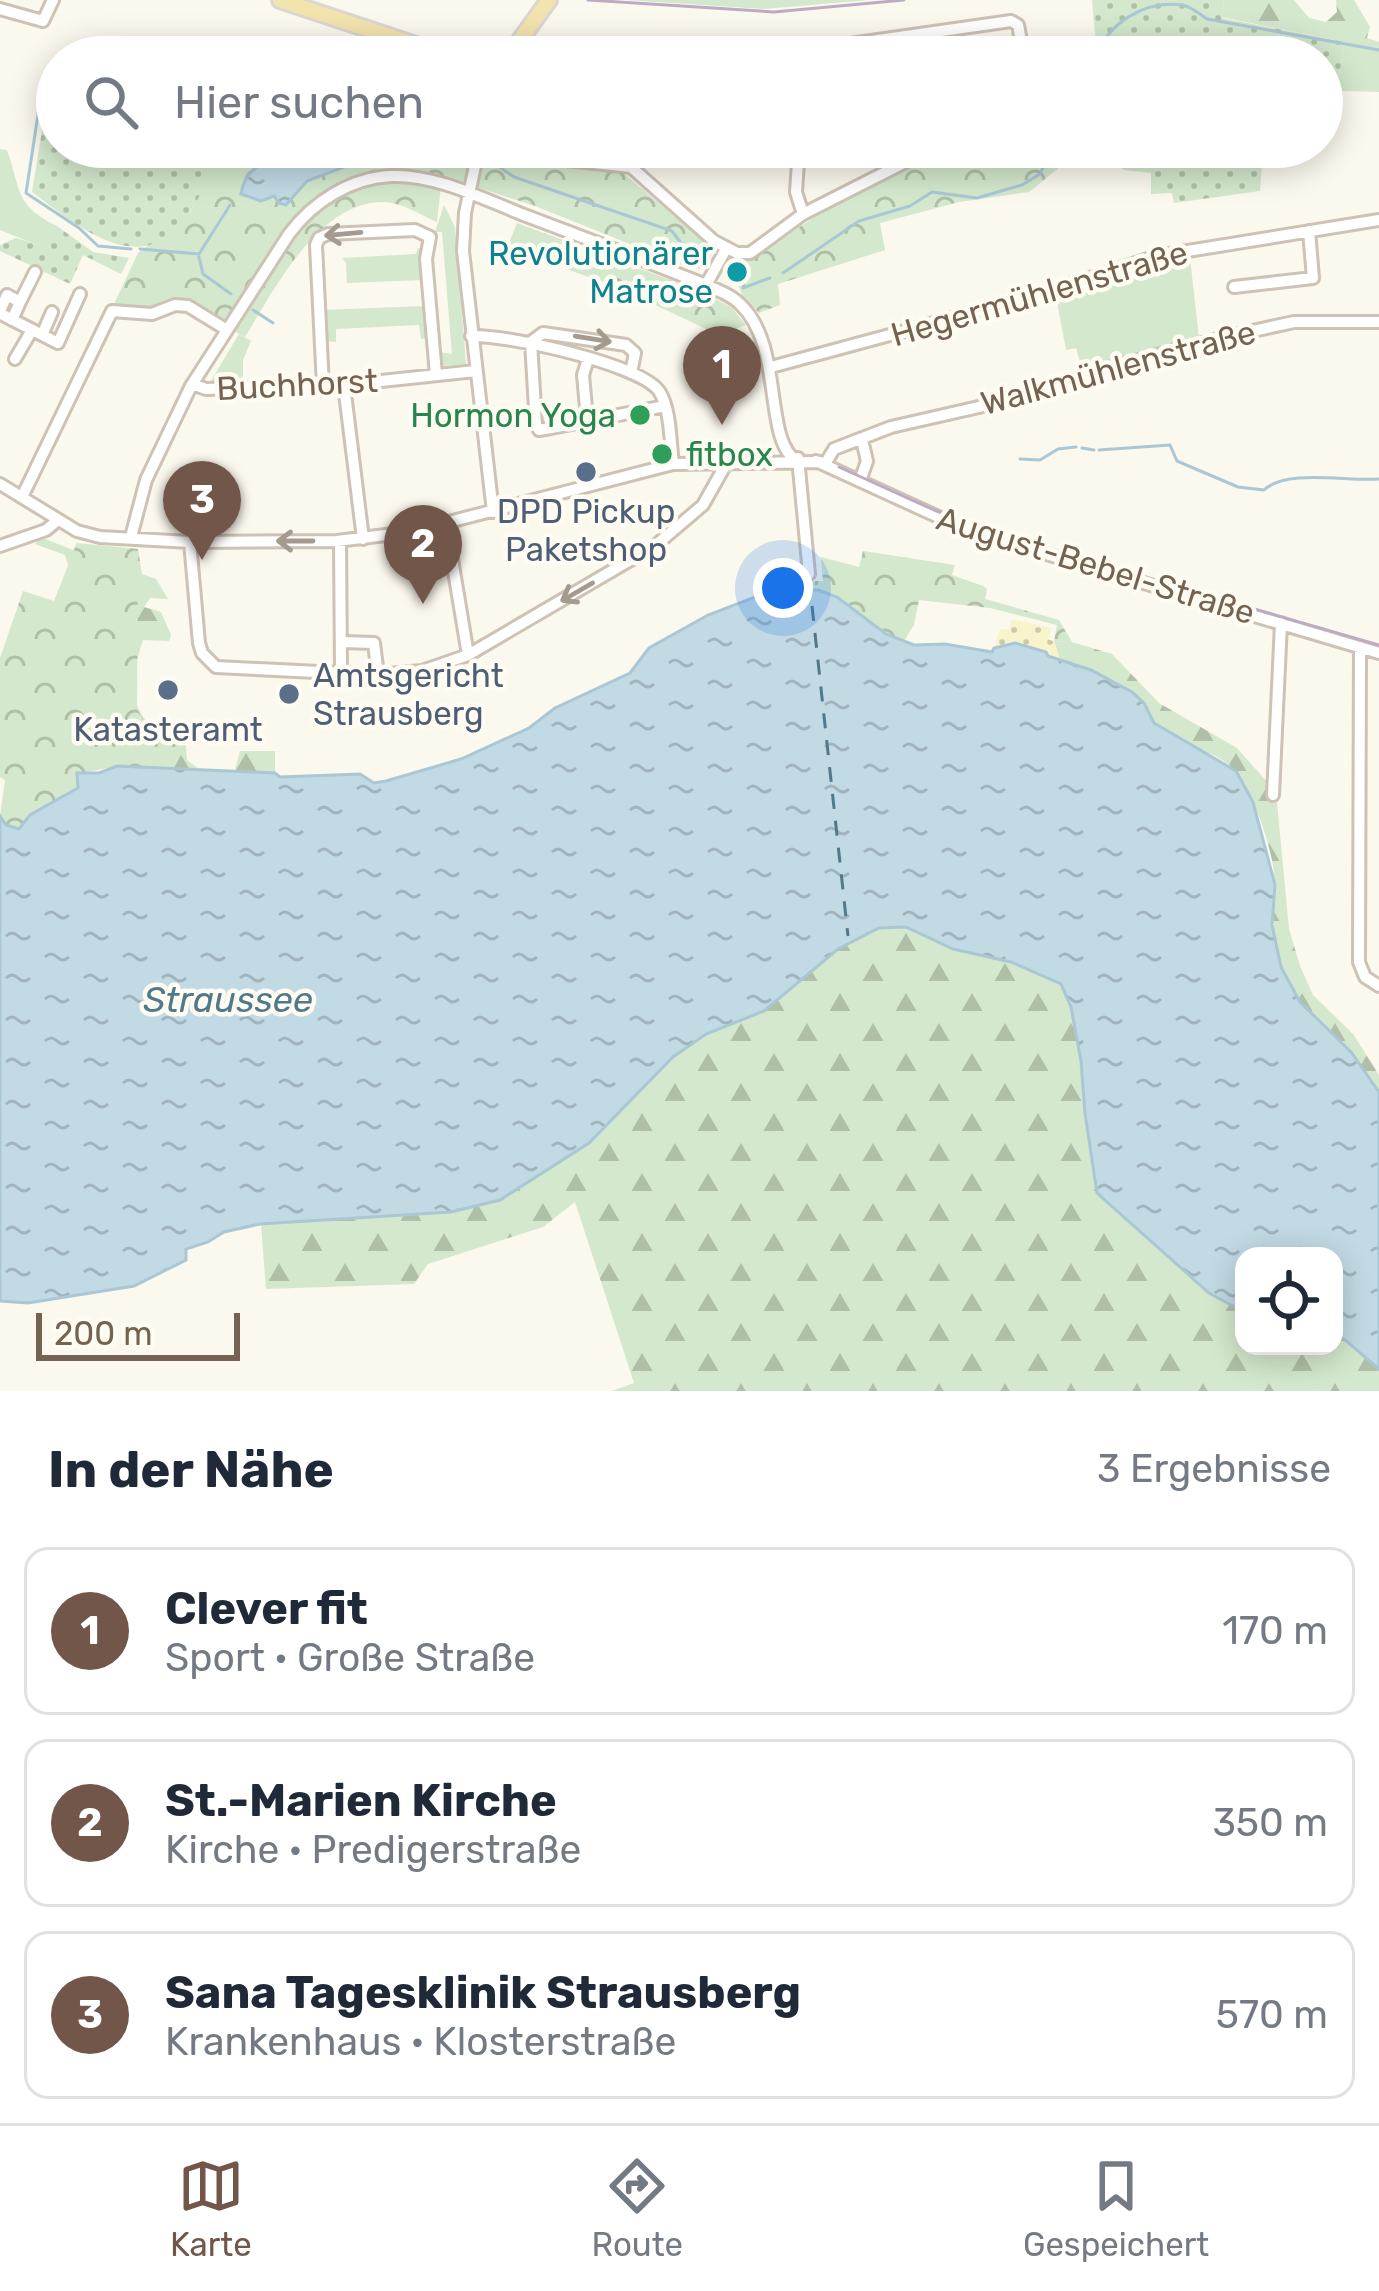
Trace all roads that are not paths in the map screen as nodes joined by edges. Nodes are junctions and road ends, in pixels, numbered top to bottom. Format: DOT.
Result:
graph roads {
  1 [pos="53,0"];
  2 [pos="280,0"];
  3 [pos="549,0"];
  4 [pos="0,9"];
  5 [pos="389,36"];
  6 [pos="523,36"];
  7 [pos="918,36"];
  8 [pos="1018,36"];
  9 [pos="475,168"];
  10 [pos="632,168"];
  11 [pos="798,168"];
  12 [pos="894,168"];
  13 [pos="469,194"];
  14 [pos="803,214"];
  15 [pos="1379,220"];
  16 [pos="1310,231"];
  17 [pos="726,249"];
  18 [pos="35,272"];
  19 [pos="706,284"];
  20 [pos="1234,287"];
  21 [pos="3,293"];
  22 [pos="80,294"];
  23 [pos="20,302"];
  24 [pos="52,312"];
  25 [pos="12,320"];
  26 [pos="1379,322"];
  27 [pos="227,330"];
  28 [pos="37,332"];
  29 [pos="471,337"];
  30 [pos="531,342"];
  31 [pos="15,359"];
  32 [pos="588,359"];
  33 [pos="771,367"];
  34 [pos="475,371"];
  35 [pos="631,373"];
  36 [pos="436,375"];
  37 [pos="192,384"];
  38 [pos="344,385"];
  39 [pos="323,386"];
  40 [pos="665,406"];
  41 [pos="587,419"];
  42 [pos="862,440"];
  43 [pos="794,457"];
  44 [pos="823,463"];
  45 [pos="674,464"];
  46 [pos="726,464"];
  47 [pos="860,481"];
  48 [pos="0,484"];
  49 [pos="22,497"];
  50 [pos="493,512"];
  51 [pos="58,520"];
  52 [pos="446,524"];
  53 [pos="136,539"];
  54 [pos="363,539"];
  55 [pos="340,541"];
  56 [pos="190,542"];
  57 [pos="0,546"];
  58 [pos="809,574"];
  59 [pos="1281,623"];
  60 [pos="342,642"];
  61 [pos="1360,647"];
  62 [pos="1379,653"];
  63 [pos="468,655"];
  64 [pos="341,672"];
  65 [pos="373,675"];
  66 [pos="1273,795"];
  67 [pos="1379,986"];
  1 -- 4 [label="street"];
  2 -- 5 [label="main road"];
  3 -- 6 [label="main road"];
  7 -- 8 [label="street"];
  9 -- 13 [label="street"];
  10 -- 17 [label="street"];
  11 -- 14 [label="street"];
  12 -- 14 [label="street"];
  13 -- 19 [label="street"];
  13 -- 27 [label="street"];
  13 -- 29 [label="street"];
  14 -- 17 [label="street"];
  15 -- 16 [label="street, Hegermühlenstraße"];
  16 -- 20 [label="street, Hegermühlenstraße"];
  16 -- 33 [label="street, Hegermühlenstraße"];
  17 -- 19 [label="street"];
  18 -- 23 [label="street"];
  19 -- 33 [label="street"];
  21 -- 23 [label="street"];
  21 -- 25 [label="street"];
  22 -- 28 [label="street"];
  23 -- 25 [label="street"];
  24 -- 28 [label="street"];
  25 -- 28 [label="street"];
  26 -- 42 [label="street, Walkmühlenstraße"];
  27 -- 37 [label="street"];
  27 -- 49 [label="street"];
  28 -- 31 [label="street"];
  29 -- 30 [label="street"];
  29 -- 34 [label="street"];
  30 -- 32 [label="street"];
  30 -- 35 [label="street, one-way"];
  30 -- 41 [label="street"];
  32 -- 35 [label="street"];
  32 -- 41 [label="street"];
  33 -- 43 [label="street"];
  34 -- 36 [label="street, Buchhorst"];
  34 -- 50 [label="street"];
  35 -- 40 [label="street"];
  36 -- 38 [label="street, Buchhorst"];
  36 -- 39 [label="street, one-way"];
  37 -- 39 [label="street, Buchhorst"];
  37 -- 53 [label="street"];
  38 -- 39 [label="street, Buchhorst"];
  38 -- 54 [label="street"];
  40 -- 41 [label="street"];
  40 -- 45 [label="street"];
  42 -- 44 [label="street, Walkmühlenstraße"];
  42 -- 47 [label="street"];
  43 -- 44 [label="street, August-Bebel-Straße"];
  43 -- 46 [label="street"];
  43 -- 58 [label="street"];
  44 -- 47 [label="street, August-Bebel-Straße"];
  45 -- 46 [label="street"];
  45 -- 50 [label="street"];
  46 -- 63 [label="street, one-way"];
  47 -- 59 [label="street, August-Bebel-Straße"];
  48 -- 49 [label="street"];
  49 -- 51 [label="street"];
  50 -- 52 [label="street"];
  51 -- 53 [label="street"];
  51 -- 57 [label="street"];
  52 -- 54 [label="street"];
  52 -- 63 [label="street"];
  53 -- 56 [label="street"];
  54 -- 55 [label="street"];
  55 -- 56 [label="street, one-way"];
  55 -- 60 [label="street"];
  56 -- 64 [label="street"];
  59 -- 61 [label="street, August-Bebel-Straße"];
  59 -- 66 [label="street"];
  60 -- 64 [label="street"];
  60 -- 65 [label="street"];
  61 -- 62 [label="street, August-Bebel-Straße"];
  61 -- 67 [label="street"];
  63 -- 65 [label="street"];
  64 -- 65 [label="street"];
}
